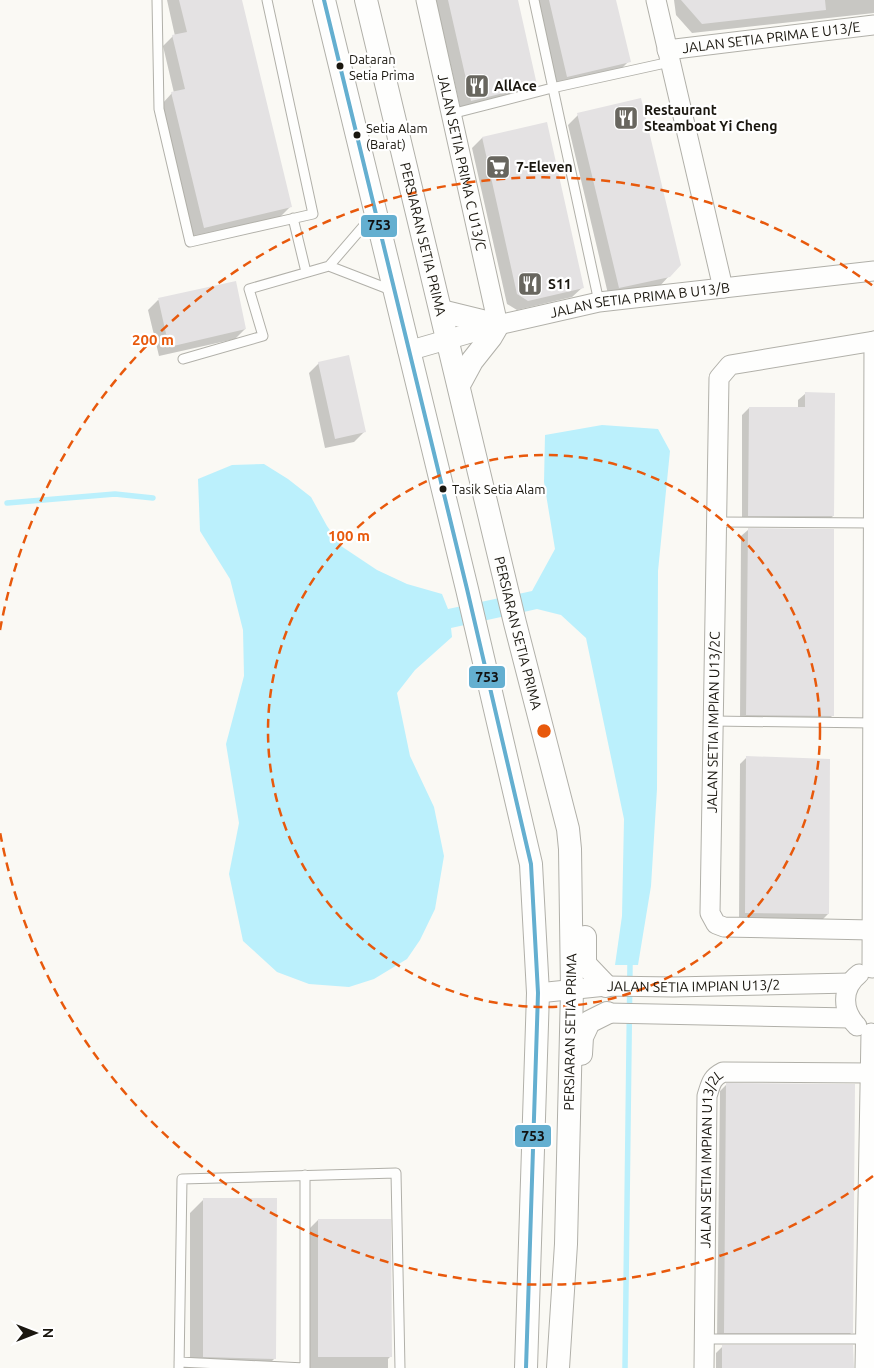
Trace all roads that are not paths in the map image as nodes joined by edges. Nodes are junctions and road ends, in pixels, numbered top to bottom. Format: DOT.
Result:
graph roads {
  1 [pos="157,0"];
  2 [pos="267,0"];
  3 [pos="324,0"];
  4 [pos="366,0"];
  5 [pos="426,0"];
  6 [pos="534,0"];
  7 [pos="656,0"];
  8 [pos="874,25"];
  9 [pos="669,56"];
  10 [pos="552,88"];
  11 [pos="451,114"];
  12 [pos="375,213"];
  13 [pos="293,218"];
  14 [pos="329,266"];
  15 [pos="874,271"];
  16 [pos="306,272"];
  17 [pos="723,288"];
  18 [pos="394,291"];
  19 [pos="599,302"];
  20 [pos="441,311"];
  21 [pos="498,326"];
  22 [pos="448,340"];
  23 [pos="874,341"];
  24 [pos="408,351"];
  25 [pos="183,359"];
  26 [pos="459,385"];
  27 [pos="716,522"];
  28 [pos="874,523"];
  29 [pos="714,721"];
  30 [pos="873,723"];
  31 [pos="570,849"];
  32 [pos="872,930"];
  33 [pos="873,968"];
  34 [pos="850,983"];
  35 [pos="760,985"];
  36 [pos="607,986"];
  37 [pos="572,990"];
  38 [pos="538,993"];
  39 [pos="607,1013"];
  40 [pos="760,1016"];
  41 [pos="850,1018"];
  42 [pos="873,1033"];
  43 [pos="870,1073"];
  44 [pos="305,1175"];
  45 [pos="566,1244"];
  46 [pos="870,1255"];
  47 [pos="705,1339"];
  48 [pos="865,1339"];
  49 [pos="179,1365"];
  50 [pos="306,1368"];
  51 [pos="400,1368"];
  52 [pos="526,1368"];
  53 [pos="558,1368"];
  54 [pos="704,1368"];
  55 [pos="865,1368"];
  1 -- 13 [label="lane"];
  2 -- 13 [label="lane"];
  3 -- 12 [label="street"];
  4 -- 20 [label="street, PERSIARAN SETIA PRIMA"];
  5 -- 11 [label="street, JALAN SETIA PRIMA C U13/C"];
  6 -- 10 [label="lane"];
  7 -- 9 [label="street"];
  8 -- 9 [label="street, JALAN SETIA PRIMA E U13/E"];
  9 -- 10 [label="lane"];
  9 -- 17 [label="street"];
  10 -- 11 [label="lane"];
  10 -- 19 [label="lane"];
  11 -- 21 [label="street, JALAN SETIA PRIMA C U13/C"];
  12 -- 14 [label="lane"];
  12 -- 18 [label="street"];
  13 -- 16 [label="lane"];
  14 -- 16 [label="lane"];
  14 -- 18 [label="lane"];
  15 -- 17 [label="street, JALAN SETIA PRIMA B U13/B"];
  16 -- 25 [label="lane"];
  17 -- 19 [label="street, JALAN SETIA PRIMA B U13/B"];
  18 -- 24 [label="street"];
  19 -- 21 [label="street, JALAN SETIA PRIMA B U13/B"];
  20 -- 21 [label="street"];
  20 -- 22 [label="street, PERSIARAN SETIA PRIMA"];
  21 -- 22 [label="street, JALAN SETIA PRIMA B U13/B"];
  21 -- 26 [label="street"];
  22 -- 24 [label="street, JALAN SETIA PRIMA B U13/B"];
  22 -- 26 [label="street, PERSIARAN SETIA PRIMA"];
  23 -- 27 [label="street, JALAN SETIA IMPIAN U13/2C"];
  23 -- 28 [label="street"];
  24 -- 38 [label="street"];
  26 -- 31 [label="street, PERSIARAN SETIA PRIMA"];
  27 -- 28 [label="lane"];
  27 -- 29 [label="street, JALAN SETIA IMPIAN U13/2C"];
  28 -- 30 [label="street"];
  29 -- 30 [label="lane"];
  29 -- 32 [label="street, JALAN SETIA IMPIAN U13/2C"];
  30 -- 32 [label="street"];
  31 -- 36 [label="street"];
  31 -- 37 [label="street, PERSIARAN SETIA PRIMA"];
  32 -- 33 [label="street"];
  33 -- 34 [label="street"];
  34 -- 35 [label="street, JALAN SETIA IMPIAN U13/2"];
  34 -- 41 [label="street"];
  35 -- 36 [label="street, JALAN SETIA IMPIAN U13/2"];
  35 -- 40 [label="street"];
  36 -- 37 [label="street, JALAN SETIA IMPIAN U13/2"];
  37 -- 38 [label="street, JALAN SETIA IMPIAN U13/2"];
  37 -- 45 [label="street, PERSIARAN SETIA PRIMA"];
  38 -- 52 [label="street"];
  39 -- 40 [label="street, JALAN SETIA IMPIAN U13/2"];
  39 -- 45 [label="street"];
  40 -- 41 [label="street, JALAN SETIA IMPIAN U13/2"];
  41 -- 42 [label="street"];
  42 -- 43 [label="street"];
  43 -- 46 [label="street"];
  43 -- 47 [label="street, JALAN SETIA IMPIAN U13/2L"];
  44 -- 49 [label="lane"];
  44 -- 50 [label="lane"];
  44 -- 51 [label="lane"];
  45 -- 53 [label="street, PERSIARAN SETIA PRIMA"];
  46 -- 48 [label="street"];
  47 -- 48 [label="lane"];
  47 -- 54 [label="street, JALAN SETIA IMPIAN U13/2L"];
  48 -- 55 [label="street"];
  49 -- 50 [label="lane"];
}
